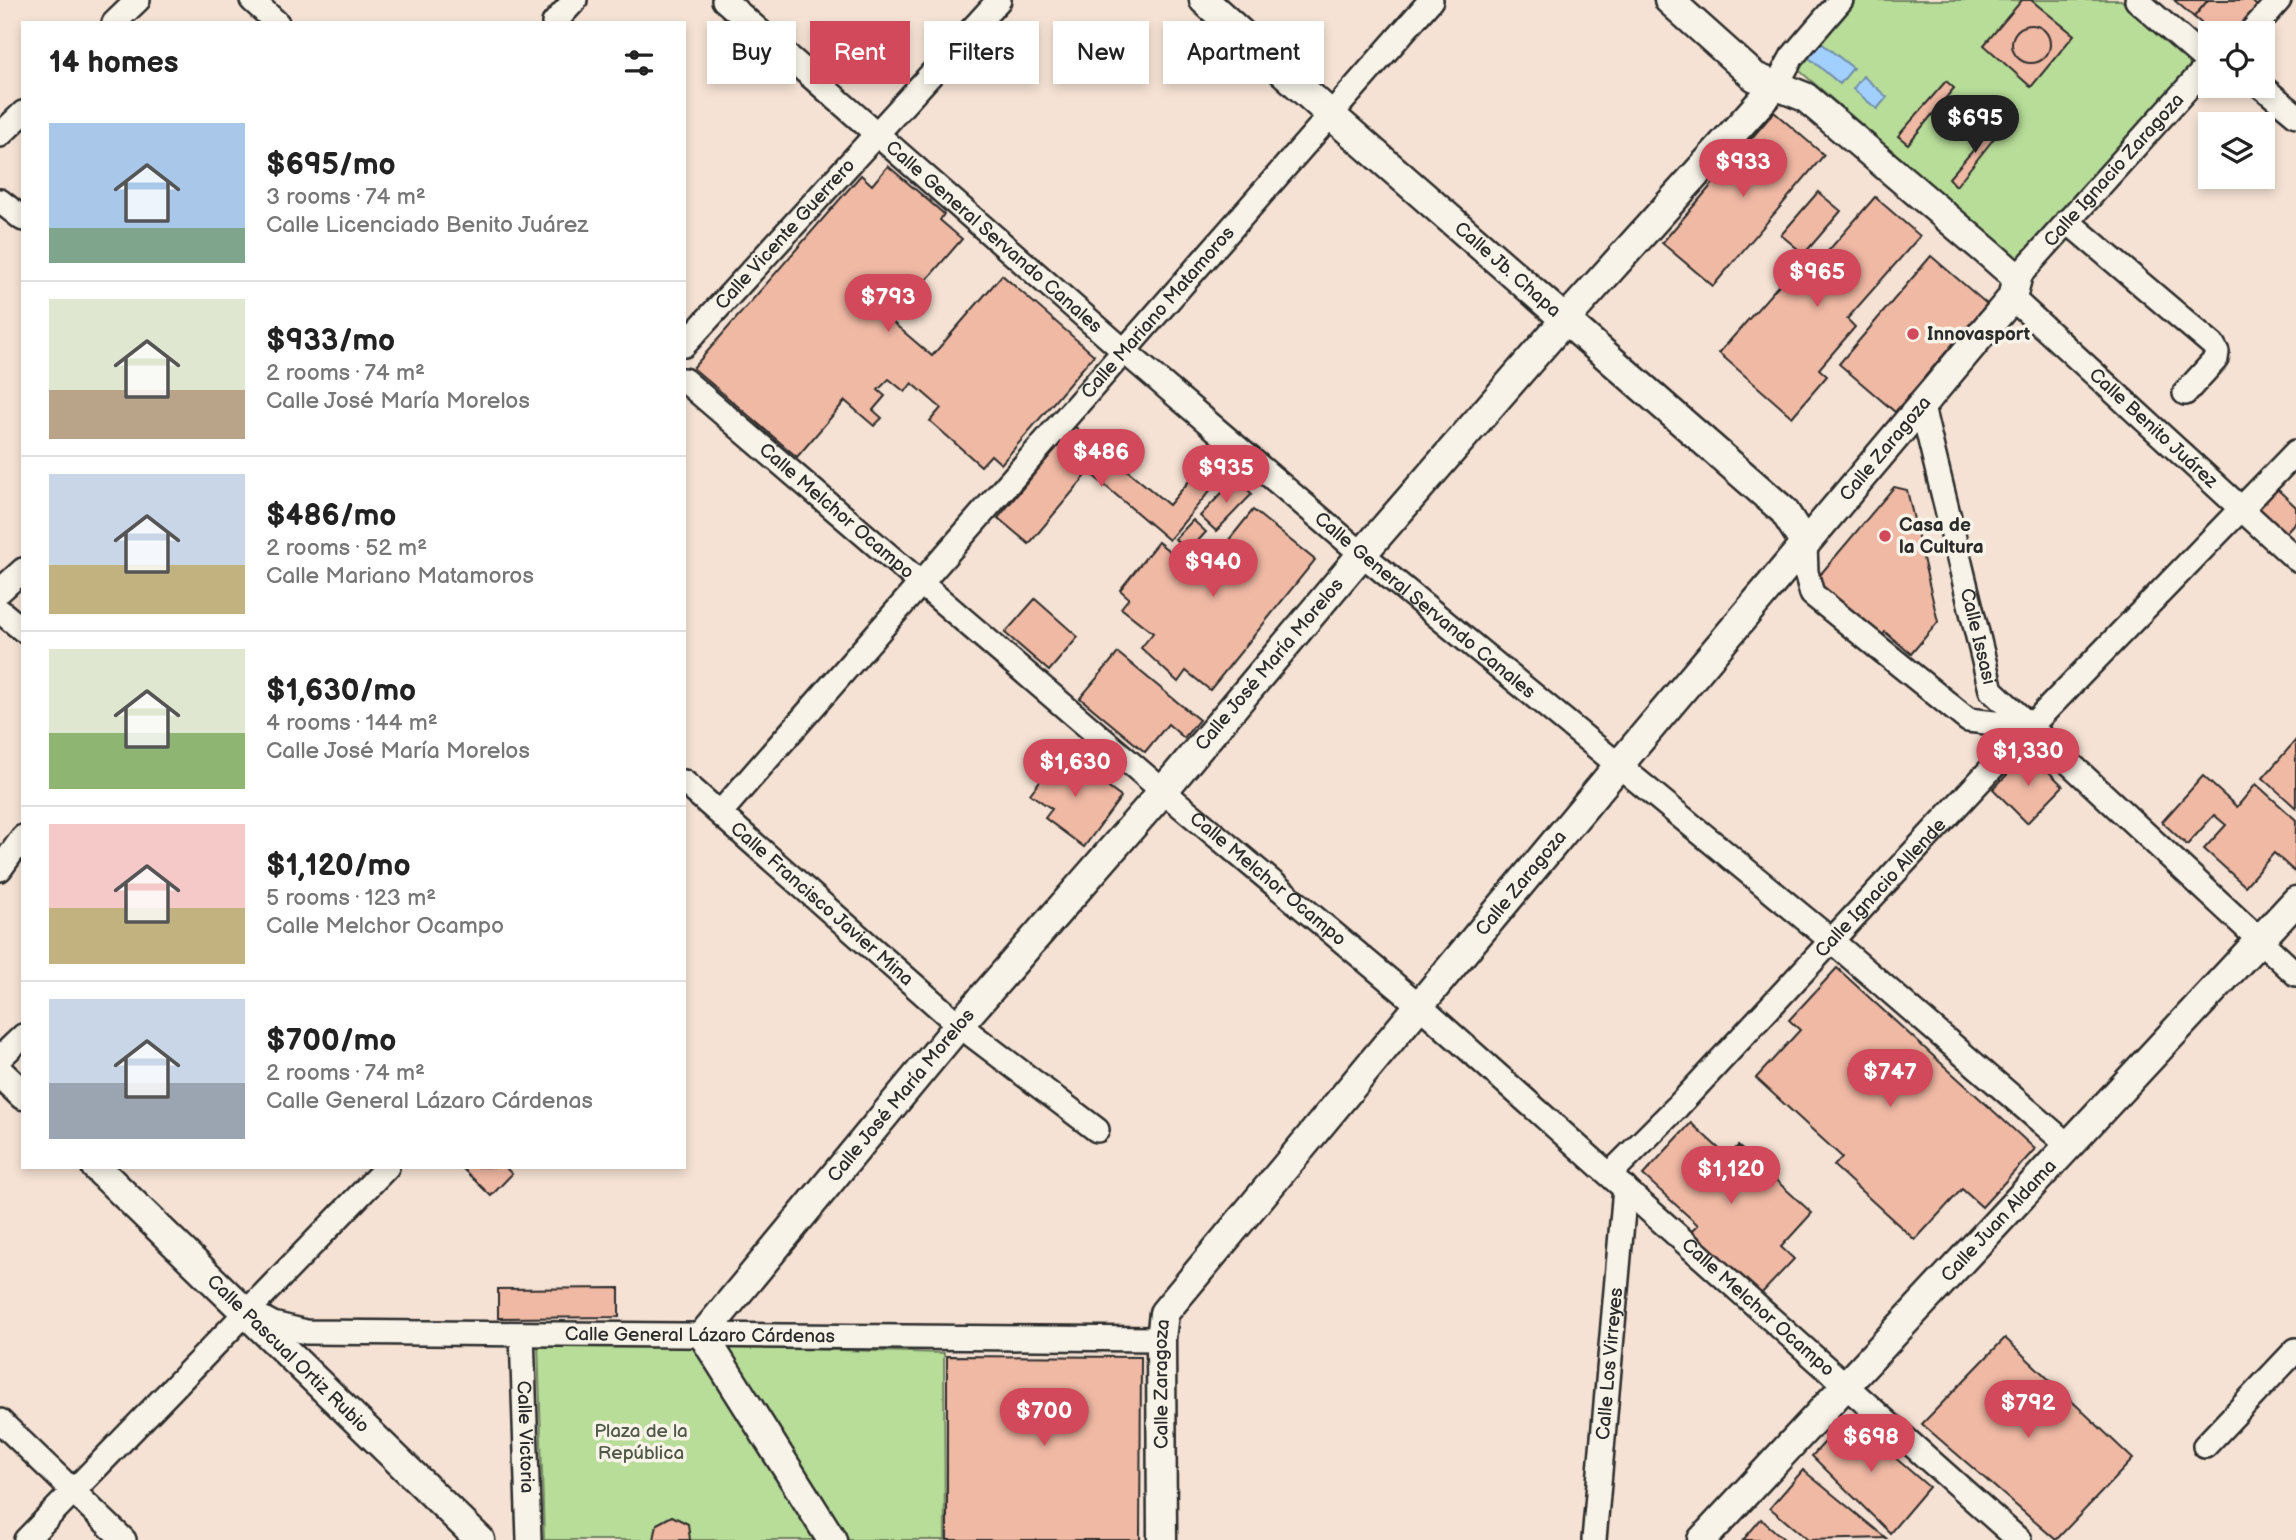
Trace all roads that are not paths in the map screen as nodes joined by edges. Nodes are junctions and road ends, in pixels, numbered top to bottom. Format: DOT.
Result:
graph roads {
  1 [pos="138,0"];
  2 [pos="252,0"];
  3 [pos="575,0"];
  4 [pos="724,0"];
  5 [pos="999,0"];
  6 [pos="1204,0"];
  7 [pos="1431,0"];
  8 [pos="1669,0"];
  9 [pos="1841,0"];
  10 [pos="2137,0"];
  11 [pos="2279,0"];
  12 [pos="116,21"];
  13 [pos="275,21"];
  14 [pos="556,21"];
  15 [pos="2261,21"];
  16 [pos="2198,53"];
  17 [pos="2198,76"];
  18 [pos="1777,84"];
  19 [pos="2275,98"];
  20 [pos="21,115"];
  21 [pos="1331,116"];
  22 [pos="2296,116"];
  23 [pos="0,135"];
  24 [pos="877,135"];
  25 [pos="0,201"];
  26 [pos="21,217"];
  27 [pos="2067,221"];
  28 [pos="2015,288"];
  29 [pos="1564,321"];
  30 [pos="686,343"];
  31 [pos="1123,350"];
  32 [pos="686,382"];
  33 [pos="2185,393"];
  34 [pos="1922,407"];
  35 [pos="2296,452"];
  36 [pos="2242,510"];
  37 [pos="1805,544"];
  38 [pos="1362,554"];
  39 [pos="2296,559"];
  40 [pos="21,572"];
  41 [pos="920,584"];
  42 [pos="0,592"];
  43 [pos="0,611"];
  44 [pos="21,628"];
  45 [pos="2030,727"];
  46 [pos="1619,765"];
  47 [pos="686,784"];
  48 [pos="1163,791"];
  49 [pos="720,813"];
  50 [pos="21,840"];
  51 [pos="0,869"];
  52 [pos="2296,901"];
  53 [pos="2260,940"];
  54 [pos="1832,941"];
  55 [pos="2296,974"];
  56 [pos="1420,1006"];
  57 [pos="959,1024"];
  58 [pos="21,1038"];
  59 [pos="0,1058"];
  60 [pos="0,1073"];
  61 [pos="21,1093"];
  62 [pos="1097,1130"];
  63 [pos="2068,1146"];
  64 [pos="98,1169"];
  65 [pos="385,1169"];
  66 [pos="1617,1181"];
  67 [pos="245,1311"];
  68 [pos="522,1334"];
  69 [pos="704,1335"];
  70 [pos="1161,1339"];
  71 [pos="2296,1350"];
  72 [pos="1846,1387"];
  73 [pos="0,1421"];
  74 [pos="2205,1446"];
  75 [pos="74,1491"];
  76 [pos="26,1540"];
  77 [pos="124,1540"];
  78 [pos="480,1540"];
  79 [pos="530,1540"];
  80 [pos="832,1540"];
  81 [pos="1162,1540"];
  82 [pos="1594,1540"];
  83 [pos="1702,1540"];
  84 [pos="2018,1540"];
  1 -- 12 [label="street"];
  2 -- 13 [label="street"];
  3 -- 14 [label="street"];
  4 -- 24 [label="street, Calle General Servando Canales"];
  5 -- 24 [label="street, Calle Vicente Guerrero"];
  6 -- 21 [label="main road, Calle Jb. Chapa"];
  7 -- 21 [label="street, Calle Mariano Matamoros"];
  8 -- 18 [label="main road"];
  9 -- 18 [label="street, Calle José María Morelos"];
  10 -- 16 [label="street"];
  11 -- 15 [label="street"];
  17 -- 27 [label="street, Calle Ignacio Zaragoza"];
  18 -- 28 [label="main road"];
  18 -- 29 [label="main road, Calle José María Morelos"];
  19 -- 22 [label="street"];
  20 -- 23 [label="street"];
  21 -- 29 [label="main road, Calle Jb. Chapa"];
  21 -- 31 [label="street, Calle Mariano Matamoros"];
  24 -- 30 [label="street, Calle Vicente Guerrero"];
  24 -- 31 [label="street, Calle General Servando Canales"];
  25 -- 26 [label="street"];
  27 -- 28 [label="street, Calle Ignacio Zaragoza"];
  27 -- 33 [label="street"];
  28 -- 34 [label="main road, Calle Zaragoza"];
  28 -- 36 [label="street, Calle Benito Juárez"];
  29 -- 37 [label="main road, Calle Jb. Chapa"];
  29 -- 38 [label="main road, Calle José María Morelos"];
  31 -- 38 [label="street, Calle General Servando Canales"];
  31 -- 41 [label="street, Calle Mariano Matamoros"];
  32 -- 41 [label="street, Calle Melchor Ocampo"];
  34 -- 37 [label="main road, Calle Zaragoza"];
  34 -- 45 [label="street, Calle Issasi"];
  35 -- 36 [label="street, Calle Ignacio Allende"];
  36 -- 39 [label="street, Calle Benito Juárez"];
  36 -- 45 [label="street, Calle Ignacio Allende"];
  37 -- 45 [label="street"];
  37 -- 46 [label="main road, Calle Zaragoza"];
  38 -- 46 [label="street, Calle General Servando Canales"];
  38 -- 48 [label="main road, Calle José María Morelos"];
  40 -- 42 [label="street"];
  41 -- 48 [label="street, Calle Melchor Ocampo"];
  41 -- 49 [label="street, Calle Mariano Matamoros"];
  43 -- 44 [label="street"];
  45 -- 53 [label="street, Calle Issasi"];
  45 -- 54 [label="street, Calle Ignacio Allende"];
  46 -- 54 [label="street, Calle General Servando Canales"];
  46 -- 56 [label="main road, Calle Zaragoza"];
  47 -- 49 [label="street, Calle Francisco Javier Mina"];
  48 -- 56 [label="street, Calle Melchor Ocampo"];
  48 -- 57 [label="main road, Calle José María Morelos"];
  49 -- 57 [label="street, Calle Francisco Javier Mina"];
  50 -- 51 [label="street"];
  52 -- 53 [label="main road, Calle Juan Aldama"];
  53 -- 55 [label="street, Calle Issasi"];
  53 -- 63 [label="main road, Calle Juan Aldama"];
  54 -- 63 [label="street, Calle General Servando Canales"];
  54 -- 66 [label="street, Calle Ignacio Allende"];
  56 -- 66 [label="street, Calle Melchor Ocampo"];
  56 -- 70 [label="main road, Calle Zaragoza"];
  57 -- 62 [label="street, Calle Francisco Javier Mina"];
  57 -- 69 [label="main road, Calle José María Morelos"];
  58 -- 59 [label="street"];
  60 -- 61 [label="main road"];
  63 -- 72 [label="main road, Calle Juan Aldama"];
  64 -- 67 [label="main road, Calle Pascual Ortiz Rubio"];
  65 -- 67 [label="street"];
  66 -- 72 [label="street, Calle Melchor Ocampo"];
  66 -- 82 [label="street, Calle Los Virreyes"];
  67 -- 68 [label="street, Calle General Lázaro Cárdenas"];
  67 -- 75 [label="street"];
  67 -- 78 [label="main road, Calle Pascual Ortiz Rubio"];
  68 -- 69 [label="street, Calle General Lázaro Cárdenas"];
  68 -- 79 [label="street, Calle Victoria"];
  69 -- 70 [label="street, Calle General Lázaro Cárdenas"];
  69 -- 80 [label="main road"];
  70 -- 81 [label="main road, Calle Zaragoza"];
  71 -- 74 [label="street"];
  72 -- 83 [label="main road, Calle Juan Aldama"];
  72 -- 84 [label="street, Calle Melchor Ocampo"];
  73 -- 75 [label="street"];
  75 -- 76 [label="street"];
  75 -- 77 [label="street"];
}
